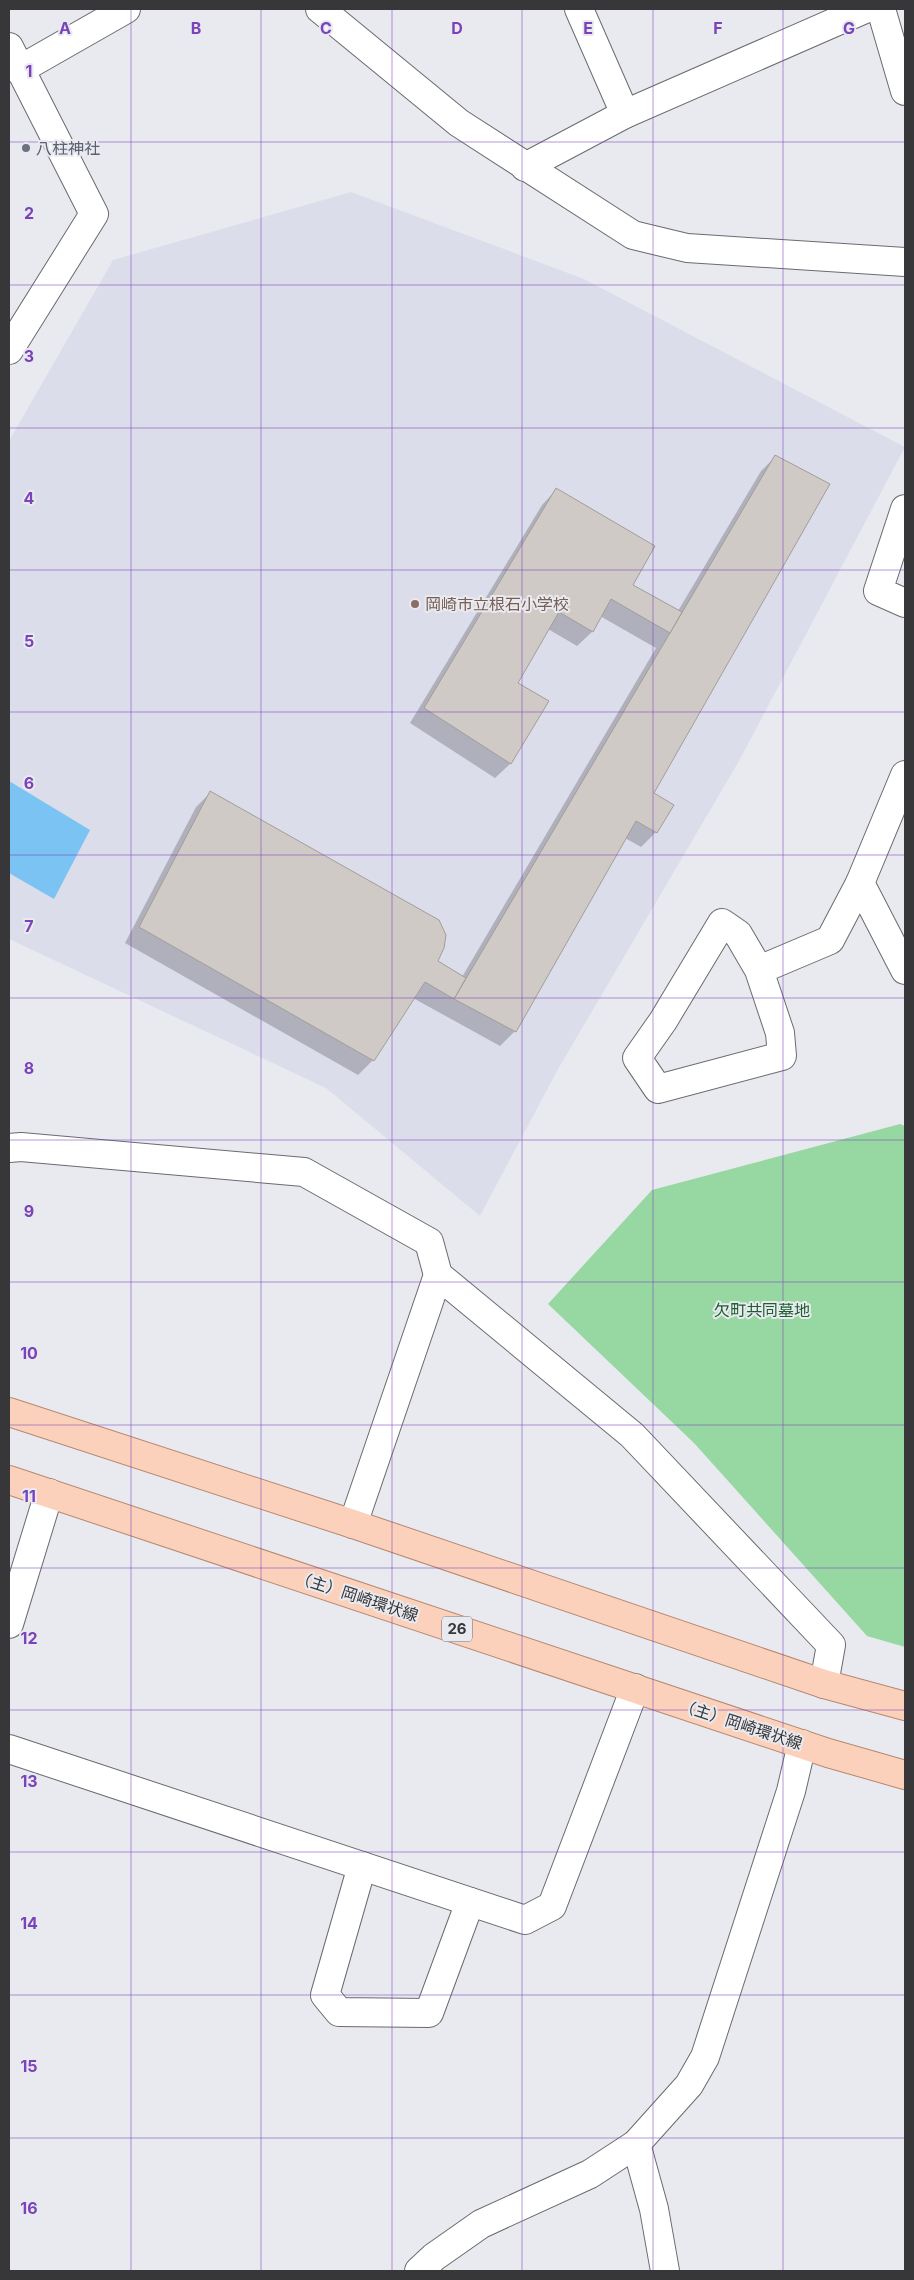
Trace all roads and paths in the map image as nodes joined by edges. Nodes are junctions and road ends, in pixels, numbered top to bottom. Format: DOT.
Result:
graph roads {
  1 [pos="126,9"];
  2 [pos="320,9"];
  3 [pos="579,9"];
  4 [pos="865,9"];
  5 [pos="881,9"];
  6 [pos="14,58"];
  7 [pos="905,91"];
  8 [pos="624,114"];
  9 [pos="525,167"];
  10 [pos="905,262"];
  11 [pos="9,350"];
  12 [pos="905,509"];
  13 [pos="905,603"];
  14 [pos="905,774"];
  15 [pos="860,883"];
  16 [pos="759,970"];
  17 [pos="905,970"];
  18 [pos="9,1148"];
  19 [pos="438,1275"];
  20 [pos="9,1412"];
  21 [pos="9,1480"];
  22 [pos="49,1494"];
  23 [pos="352,1524"];
  24 [pos="9,1624"];
  25 [pos="824,1684"];
  26 [pos="635,1688"];
  27 [pos="905,1706"];
  28 [pos="802,1744"];
  29 [pos="9,1749"];
  30 [pos="905,1775"];
  31 [pos="362,1866"];
  32 [pos="470,1902"];
  33 [pos="636,2144"];
  34 [pos="419,2271"];
  35 [pos="665,2271"];
  1 -- 6 [label="street"];
  2 -- 9 [label="street"];
  3 -- 8 [label="street"];
  4 -- 8 [label="street"];
  5 -- 7 [label="street"];
  6 -- 11 [label="street"];
  8 -- 9 [label="street"];
  9 -- 10 [label="street"];
  12 -- 13 [label="street"];
  14 -- 15 [label="street"];
  15 -- 16 [label="street"];
  15 -- 17 [label="street"];
  16 -- 16 [label="street"];
  18 -- 19 [label="street"];
  19 -- 23 [label="street"];
  19 -- 25 [label="street"];
  20 -- 23 [label="main road"];
  21 -- 22 [label="main road, （主）岡崎環状線 / 26"];
  22 -- 24 [label="street"];
  22 -- 26 [label="main road, （主）岡崎環状線 / 26"];
  23 -- 25 [label="main road"];
  25 -- 27 [label="main road"];
  26 -- 28 [label="main road, （主）岡崎環状線 / 26"];
  26 -- 32 [label="street"];
  28 -- 30 [label="main road, （主）岡崎環状線 / 26"];
  28 -- 33 [label="street"];
  29 -- 31 [label="street"];
  31 -- 32 [label="street"];
  31 -- 32 [label="street"];
  33 -- 34 [label="street"];
  33 -- 35 [label="street"];
}
